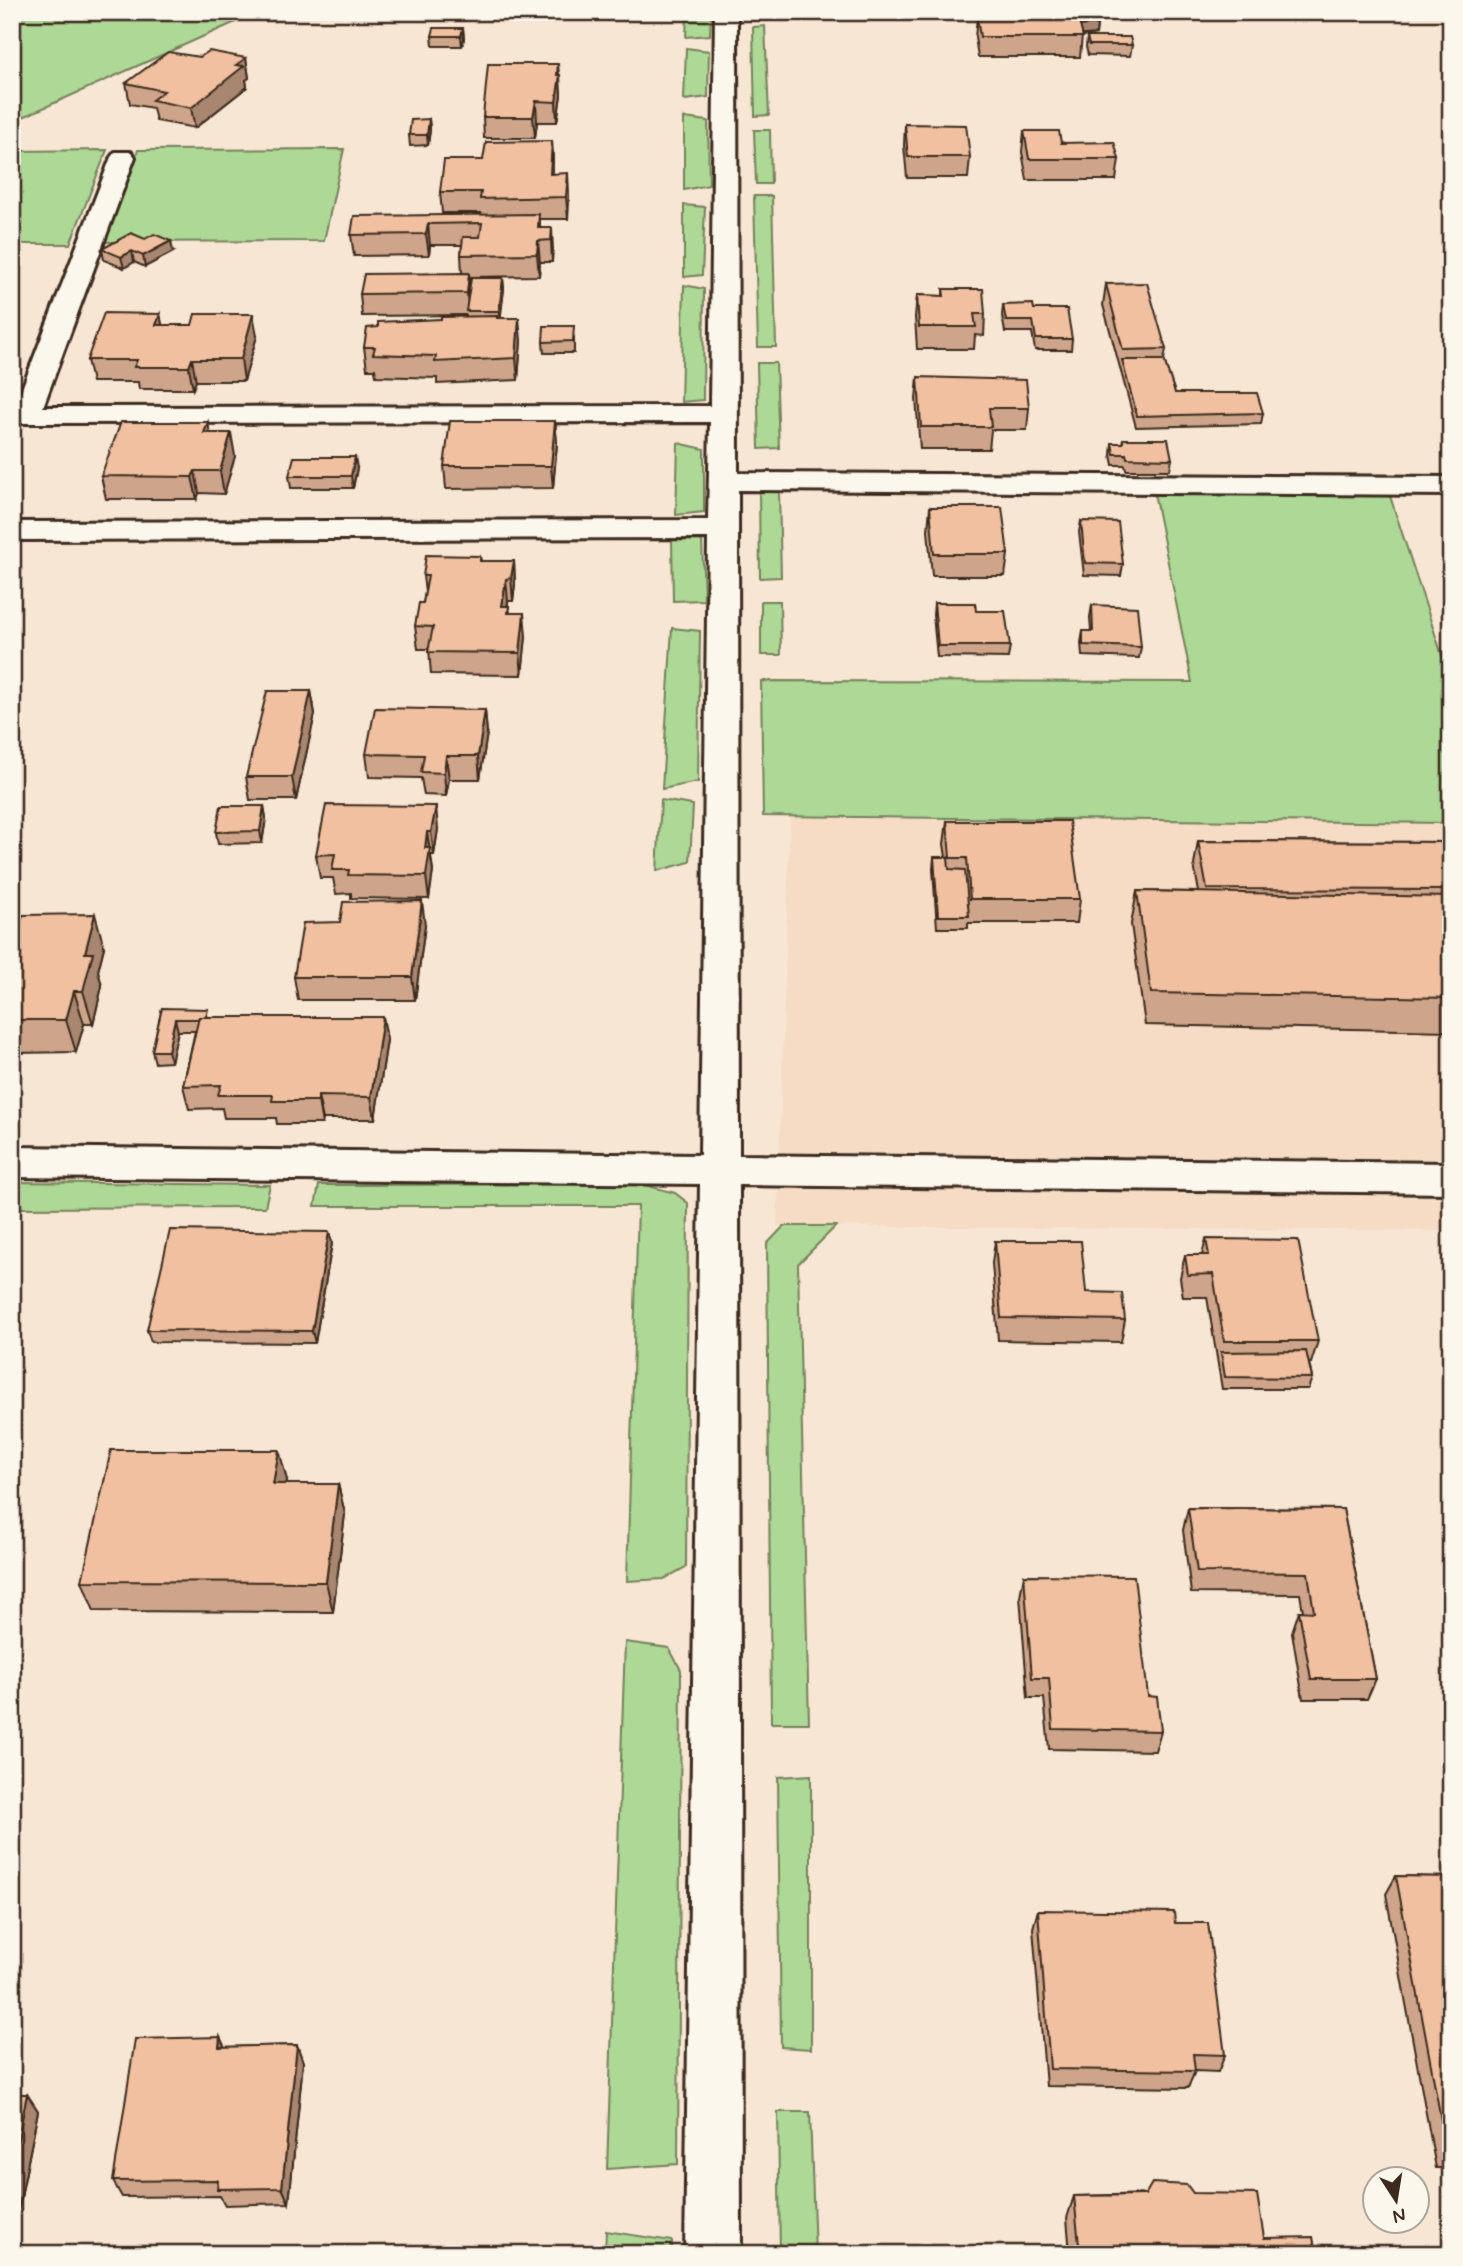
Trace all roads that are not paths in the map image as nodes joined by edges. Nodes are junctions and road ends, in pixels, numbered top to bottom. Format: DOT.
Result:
graph roads {
  1 [pos="726,12"];
  2 [pos="123,156"];
  3 [pos="722,414"];
  4 [pos="19,415"];
  5 [pos="724,481"];
  6 [pos="1451,486"];
  7 [pos="724,529"];
  8 [pos="12,531"];
  9 [pos="12,1162"];
  10 [pos="721,1171"];
  11 [pos="1451,1178"];
  12 [pos="713,2254"];
  1 -- 3 [label="street"];
  2 -- 4 [label="street"];
  3 -- 4 [label="street"];
  3 -- 5 [label="street"];
  5 -- 6 [label="street"];
  5 -- 7 [label="street"];
  7 -- 8 [label="street"];
  7 -- 10 [label="street"];
  9 -- 10 [label="street"];
  10 -- 11 [label="street"];
  10 -- 12 [label="street"];
}
